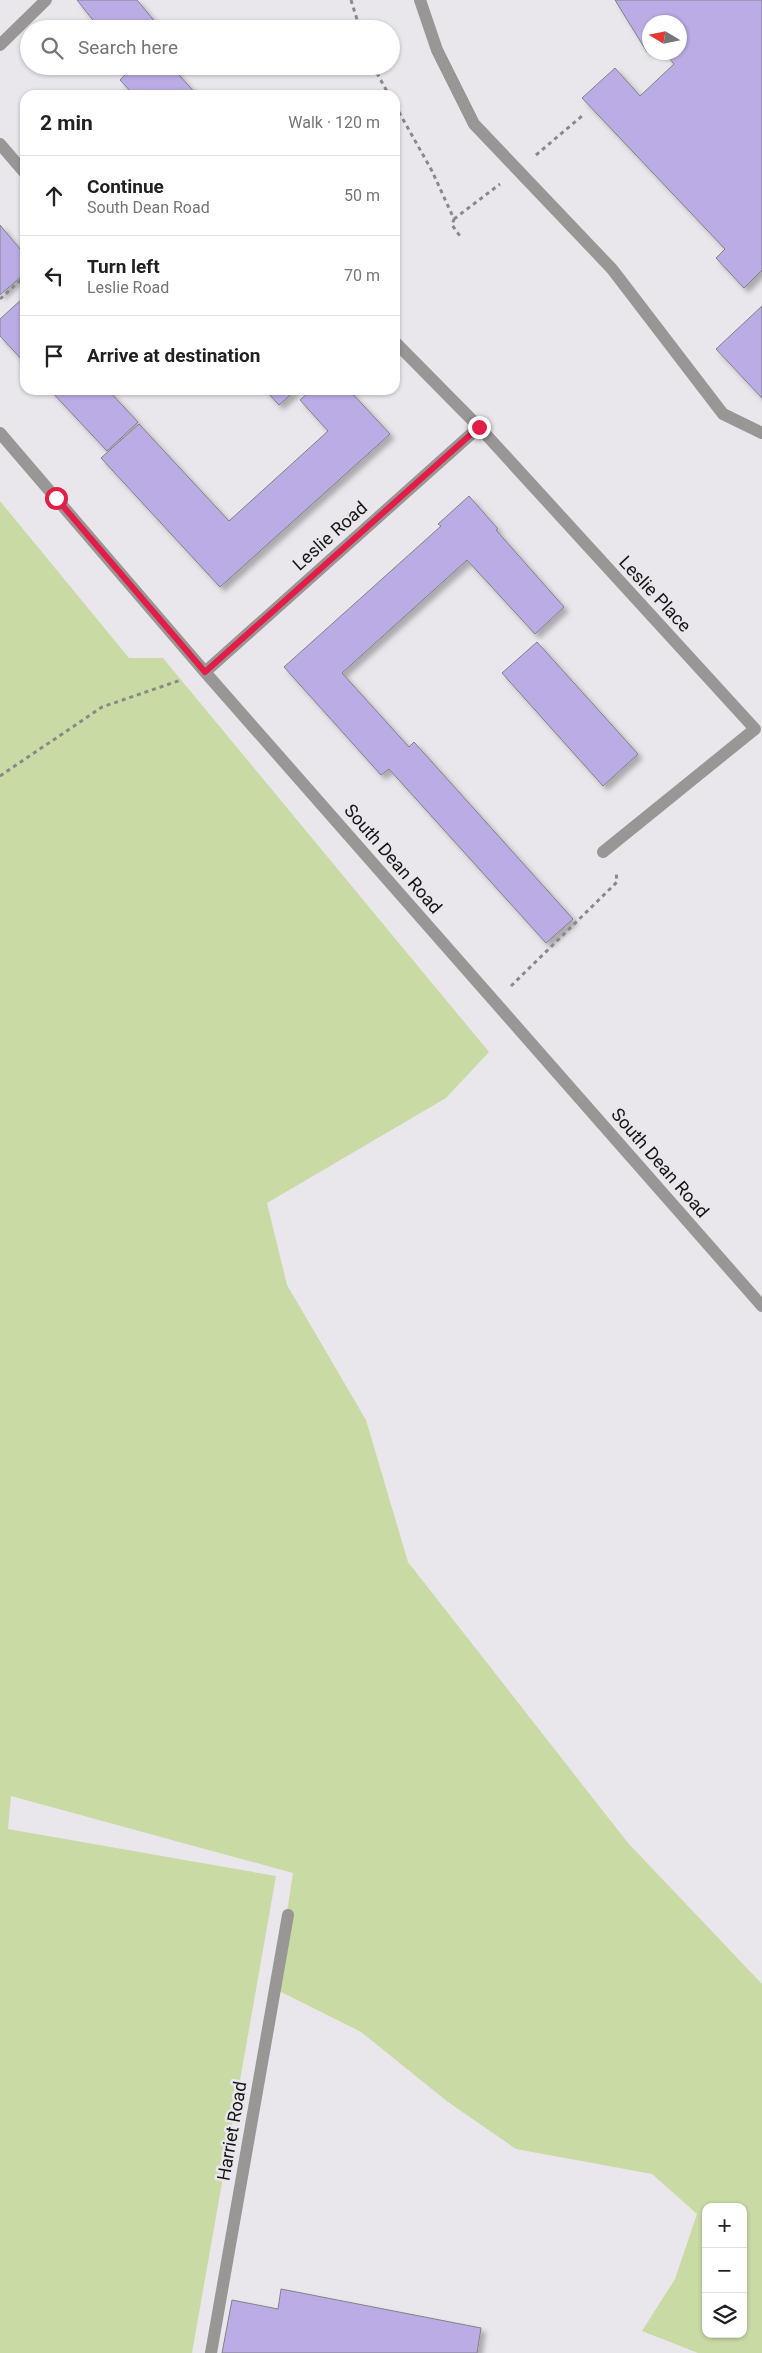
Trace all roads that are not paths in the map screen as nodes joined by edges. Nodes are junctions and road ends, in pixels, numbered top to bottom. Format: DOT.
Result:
graph roads {
  1 [pos="46,0"];
  2 [pos="420,0"];
  3 [pos="26,20"];
  4 [pos="20,25"];
  5 [pos="0,45"];
  6 [pos="0,144"];
  7 [pos="20,167"];
  8 [pos="400,347"];
  9 [pos="479,427"];
  10 [pos="762,432"];
  11 [pos="0,433"];
  12 [pos="205,672"];
  13 [pos="608,848"];
  14 [pos="762,1306"];
  15 [pos="288,1915"];
  16 [pos="211,2353"];
  1 -- 3 [label="street"];
  2 -- 10 [label="street"];
  4 -- 5 [label="street"];
  6 -- 7 [label="street"];
  8 -- 9 [label="street, Leslie Place"];
  9 -- 12 [label="street, Leslie Road"];
  9 -- 13 [label="street, Leslie Place"];
  11 -- 12 [label="street, South Dean Road"];
  12 -- 14 [label="street, South Dean Road"];
  15 -- 16 [label="street, Harriet Road"];
}
